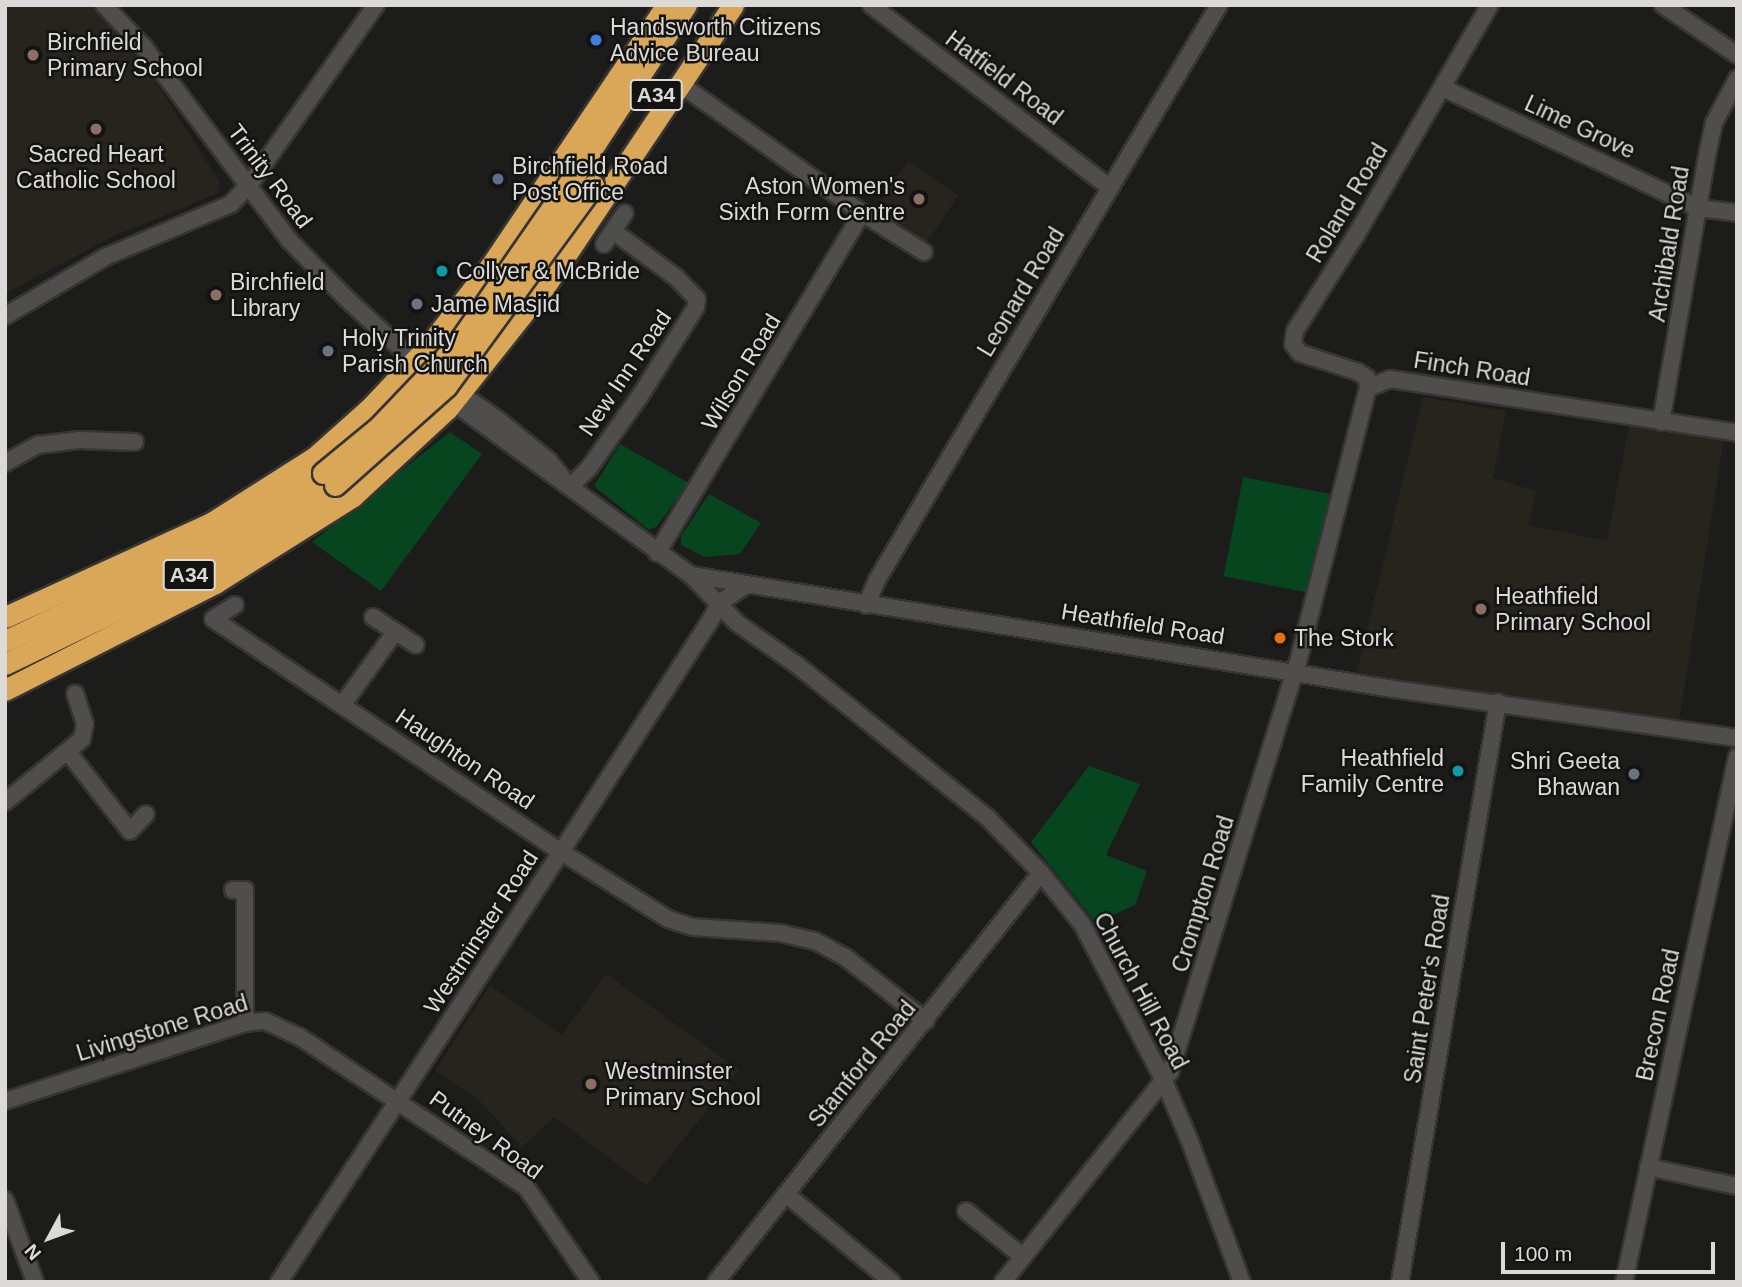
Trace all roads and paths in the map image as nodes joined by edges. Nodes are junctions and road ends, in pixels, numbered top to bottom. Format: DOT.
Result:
graph roads {
  1 [pos="104,5"];
  2 [pos="376,5"];
  3 [pos="667,5"];
  4 [pos="686,5"];
  5 [pos="719,5"];
  6 [pos="733,5"];
  7 [pos="871,5"];
  8 [pos="1490,5"];
  9 [pos="1663,5"];
  10 [pos="1217,6"];
  11 [pos="1737,55"];
  12 [pos="1737,79"];
  13 [pos="680,84"];
  14 [pos="1443,88"];
  15 [pos="585,179"];
  16 [pos="249,185"];
  17 [pos="1109,187"];
  18 [pos="1698,208"];
  19 [pos="625,213"];
  20 [pos="1737,213"];
  21 [pos="862,214"];
  22 [pos="924,252"];
  23 [pos="5,316"];
  24 [pos="509,332"];
  25 [pos="419,366"];
  26 [pos="1368,387"];
  27 [pos="453,394"];
  28 [pos="1661,422"];
  29 [pos="1737,433"];
  30 [pos="135,442"];
  31 [pos="5,463"];
  32 [pos="324,472"];
  33 [pos="570,487"];
  34 [pos="657,553"];
  35 [pos="691,575"];
  36 [pos="746,585"];
  37 [pos="718,604"];
  38 [pos="866,604"];
  39 [pos="235,605"];
  40 [pos="5,617"];
  41 [pos="373,617"];
  42 [pos="395,632"];
  43 [pos="5,641"];
  44 [pos="416,645"];
  45 [pos="5,664"];
  46 [pos="1295,673"];
  47 [pos="5,690"];
  48 [pos="75,694"];
  49 [pos="1497,702"];
  50 [pos="344,704"];
  51 [pos="1737,738"];
  52 [pos="68,752"];
  53 [pos="1737,757"];
  54 [pos="5,802"];
  55 [pos="146,814"];
  56 [pos="561,852"];
  57 [pos="1041,873"];
  58 [pos="233,890"];
  59 [pos="926,1021"];
  60 [pos="245,1023"];
  61 [pos="1164,1081"];
  62 [pos="5,1101"];
  63 [pos="397,1101"];
  64 [pos="1648,1167"];
  65 [pos="1737,1186"];
  66 [pos="786,1194"];
  67 [pos="5,1200"];
  68 [pos="967,1211"];
  69 [pos="1023,1257"];
  70 [pos="35,1282"];
  71 [pos="279,1282"];
  72 [pos="591,1282"];
  73 [pos="716,1282"];
  74 [pos="892,1282"];
  75 [pos="1003,1282"];
  76 [pos="1242,1282"];
  77 [pos="1400,1282"];
  78 [pos="1624,1282"];
  1 -- 16 [label="street, Trinity Road"];
  2 -- 16 [label="street"];
  3 -- 25 [label="highway"];
  4 -- 15 [label="highway, A34"];
  5 -- 15 [label="highway, A34"];
  6 -- 13 [label="highway"];
  7 -- 17 [label="street, Hatfield Road"];
  8 -- 14 [label="street, Roland Road"];
  9 -- 11 [label="street"];
  10 -- 17 [label="street, Leonard Road"];
  12 -- 18 [label="street, Archibald Road"];
  13 -- 21 [label="street"];
  13 -- 24 [label="highway"];
  14 -- 18 [label="street, Lime Grove"];
  14 -- 26 [label="street, Roland Road"];
  15 -- 32 [label="highway, A34, bridge"];
  16 -- 23 [label="street"];
  16 -- 25 [label="street, Trinity Road"];
  17 -- 38 [label="street, Leonard Road"];
  18 -- 20 [label="street, Lime Grove"];
  18 -- 28 [label="street, Archibald Road"];
  19 -- 33 [label="street, New Inn Road"];
  21 -- 22 [label="street"];
  21 -- 34 [label="street, Wilson Road"];
  24 -- 25 [label="highway"];
  24 -- 27 [label="highway"];
  25 -- 27 [label="street, Trinity Road"];
  25 -- 32 [label="highway"];
  26 -- 28 [label="street, Finch Road"];
  26 -- 46 [label="street"];
  27 -- 32 [label="highway"];
  27 -- 33 [label="street, Heathfield Road"];
  27 -- 47 [label="highway"];
  28 -- 29 [label="street, Finch Road"];
  30 -- 31 [label="street"];
  32 -- 40 [label="highway"];
  32 -- 43 [label="highway, A34"];
  32 -- 45 [label="highway, A34"];
  33 -- 34 [label="street, Heathfield Road"];
  34 -- 35 [label="street, Heathfield Road"];
  35 -- 36 [label="street, Heathfield Road"];
  35 -- 37 [label="street"];
  36 -- 37 [label="street, Westminster Road"];
  36 -- 38 [label="street, Heathfield Road"];
  37 -- 56 [label="street, Westminster Road"];
  37 -- 57 [label="street, Church Hill Road"];
  38 -- 46 [label="street, Heathfield Road"];
  39 -- 50 [label="street, Haughton Road"];
  41 -- 42 [label="street"];
  42 -- 44 [label="street"];
  42 -- 50 [label="street"];
  46 -- 49 [label="street, Heathfield Road"];
  46 -- 61 [label="street, Crompton Road"];
  48 -- 52 [label="street"];
  49 -- 51 [label="street, Heathfield Road"];
  49 -- 77 [label="street, Saint Peter's Road"];
  50 -- 56 [label="street, Haughton Road"];
  52 -- 54 [label="street"];
  52 -- 55 [label="street"];
  53 -- 64 [label="street, Brecon Road"];
  56 -- 59 [label="street, Haughton Road"];
  56 -- 63 [label="street, Westminster Road"];
  57 -- 59 [label="street, Stamford Road"];
  57 -- 61 [label="street, Church Hill Road"];
  58 -- 60 [label="street"];
  59 -- 66 [label="street, Stamford Road"];
  60 -- 62 [label="street, Livingstone Road"];
  60 -- 63 [label="street, Livingstone Road"];
  61 -- 69 [label="street, Crompton Road"];
  61 -- 76 [label="street, Church Hill Road"];
  63 -- 71 [label="street, Westminster Road"];
  63 -- 72 [label="street, Putney Road"];
  64 -- 65 [label="street"];
  64 -- 78 [label="street, Brecon Road"];
  66 -- 73 [label="street, Stamford Road"];
  66 -- 74 [label="street"];
  67 -- 70 [label="street"];
  68 -- 69 [label="street"];
  69 -- 75 [label="street, Crompton Road"];
}
